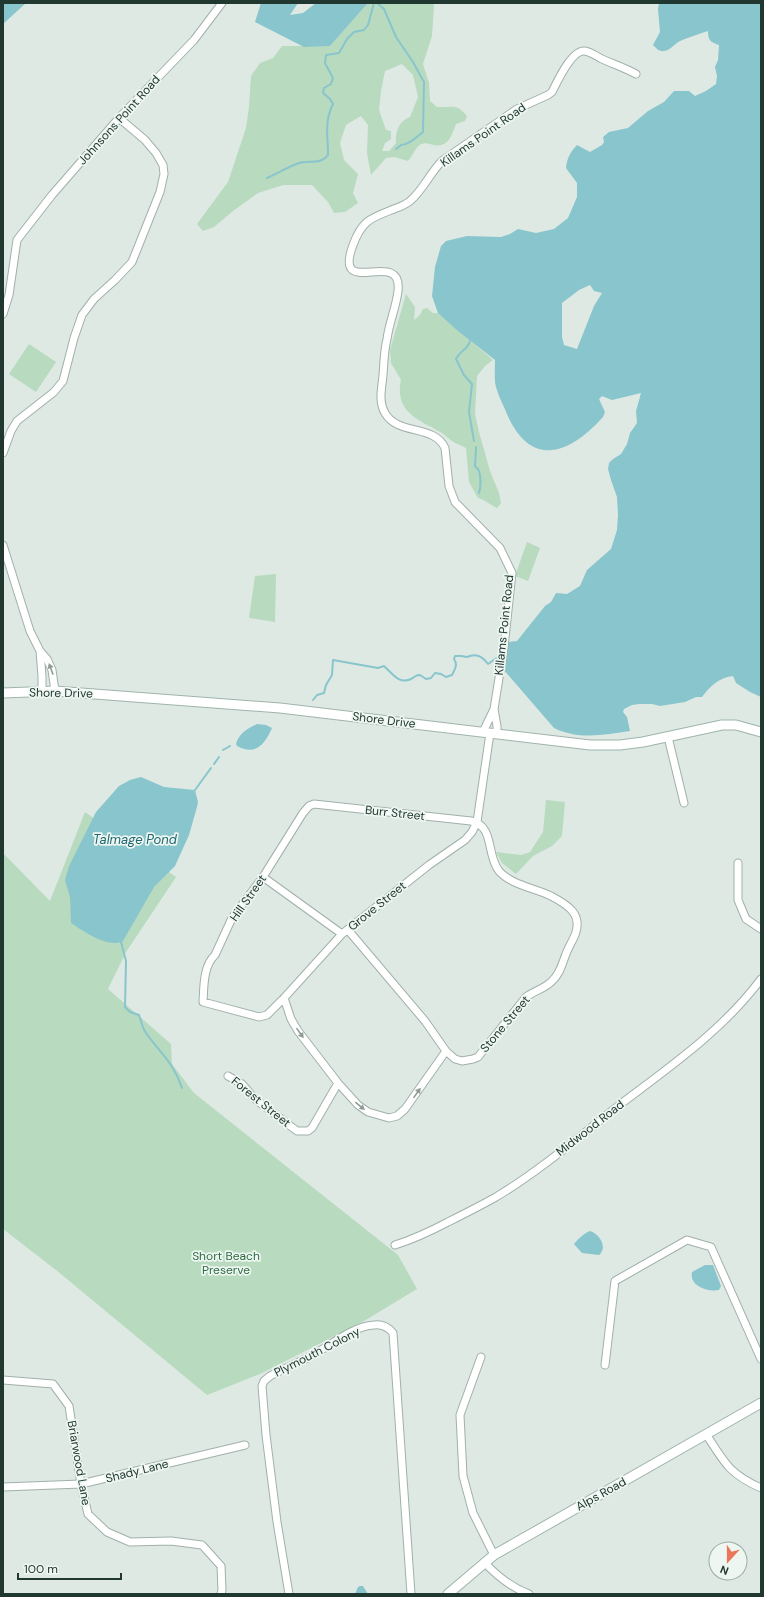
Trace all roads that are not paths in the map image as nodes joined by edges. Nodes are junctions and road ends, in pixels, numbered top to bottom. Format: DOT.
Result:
graph roads {
  1 [pos="222,3"];
  2 [pos="636,74"];
  3 [pos="120,118"];
  4 [pos="3,314"];
  5 [pos="3,453"];
  6 [pos="3,545"];
  7 [pos="40,651"];
  8 [pos="42,691"];
  9 [pos="55,691"];
  10 [pos="3,693"];
  11 [pos="494,709"];
  12 [pos="761,732"];
  13 [pos="490,733"];
  14 [pos="668,737"];
  15 [pos="684,803"];
  16 [pos="314,804"];
  17 [pos="477,822"];
  18 [pos="738,863"];
  19 [pos="263,878"];
  20 [pos="761,929"];
  21 [pos="345,932"];
  22 [pos="761,979"];
  23 [pos="284,998"];
  24 [pos="203,1002"];
  25 [pos="446,1051"];
  26 [pos="228,1076"];
  27 [pos="338,1083"];
  28 [pos="395,1245"];
  29 [pos="481,1357"];
  30 [pos="761,1360"];
  31 [pos="605,1365"];
  32 [pos="3,1380"];
  33 [pos="761,1403"];
  34 [pos="706,1434"];
  35 [pos="245,1445"];
  36 [pos="81,1484"];
  37 [pos="3,1487"];
  38 [pos="761,1488"];
  39 [pos="494,1555"];
  40 [pos="484,1562"];
  41 [pos="220,1594"];
  42 [pos="289,1594"];
  43 [pos="411,1594"];
  44 [pos="448,1594"];
  45 [pos="529,1594"];
  1 -- 3 [label="street, Johnsons Point Road"];
  2 -- 11 [label="street, Killams Point Road"];
  3 -- 4 [label="street, Johnsons Point Road"];
  3 -- 5 [label="street"];
  6 -- 7 [label="street"];
  7 -- 8 [label="street"];
  9 -- 7 [label="street, one-way"];
  8 -- 9 [label="main road, Shore Drive"];
  8 -- 10 [label="main road, Shore Drive"];
  9 -- 13 [label="main road, Shore Drive"];
  11 -- 13 [label="street, Killams Point Road"];
  11 -- 13 [label="street, Killams Point Road"];
  12 -- 14 [label="main road, Shore Drive"];
  13 -- 14 [label="main road, Shore Drive"];
  13 -- 17 [label="street, Grove Street"];
  14 -- 15 [label="street"];
  16 -- 17 [label="street, Burr Street"];
  16 -- 19 [label="street, Hill Street"];
  17 -- 21 [label="street, Grove Street"];
  17 -- 25 [label="street, Stone Street"];
  18 -- 20 [label="street"];
  19 -- 21 [label="street, Stone Street"];
  19 -- 24 [label="street, Hill Street"];
  21 -- 23 [label="street, Grove Street"];
  21 -- 25 [label="street, Stone Street"];
  22 -- 28 [label="street, Midwood Road"];
  23 -- 24 [label="street, Grove Street"];
  23 -- 27 [label="street, one-way"];
  27 -- 25 [label="street, one-way"];
  26 -- 27 [label="street, Forest Street"];
  29 -- 39 [label="street"];
  30 -- 31 [label="street"];
  32 -- 36 [label="street, Briarwood Lane"];
  33 -- 34 [label="main road, Alps Road"];
  34 -- 38 [label="street"];
  34 -- 39 [label="main road, Alps Road"];
  35 -- 36 [label="street, Shady Lane"];
  36 -- 37 [label="street, Shady Lane"];
  36 -- 41 [label="street, Briarwood Lane"];
  39 -- 40 [label="main road, Alps Road"];
  40 -- 44 [label="main road, Alps Road"];
  40 -- 45 [label="street"];
  42 -- 43 [label="street, Plymouth Colony"];
}
